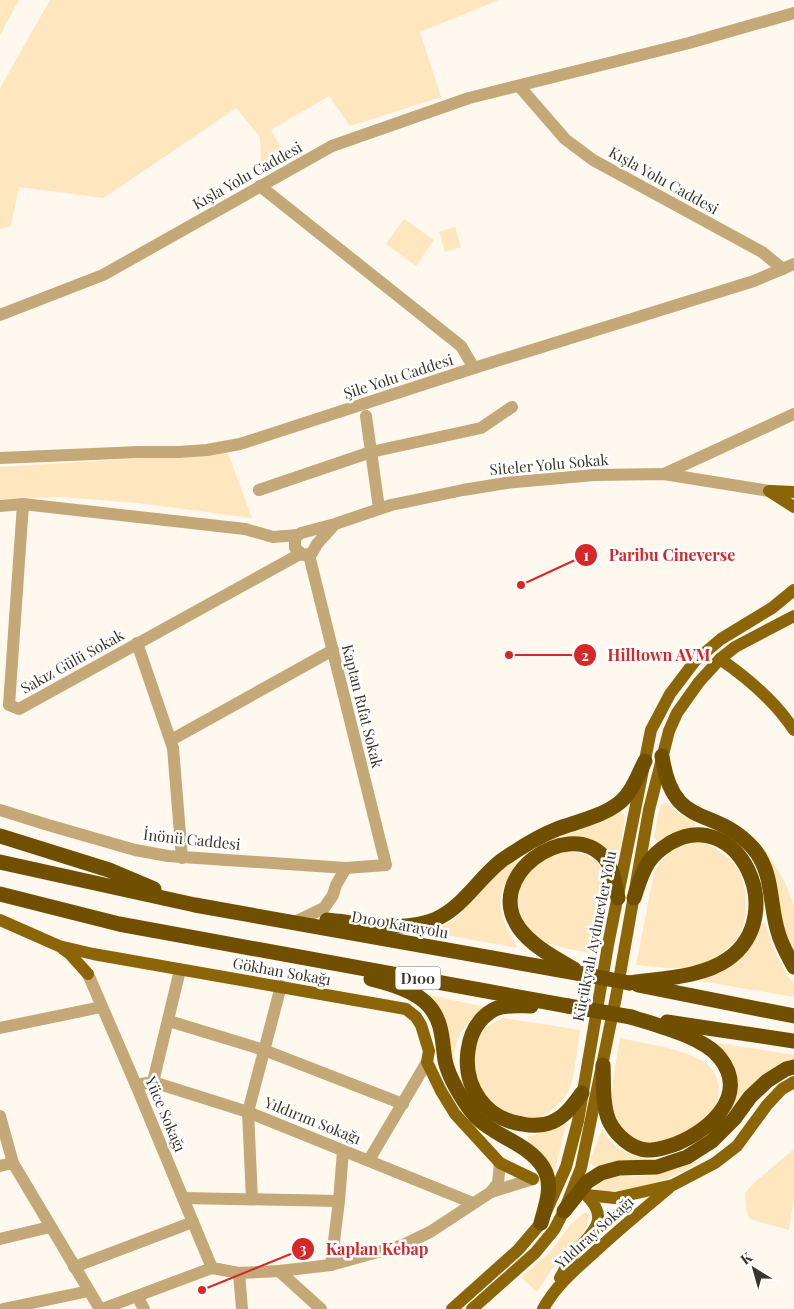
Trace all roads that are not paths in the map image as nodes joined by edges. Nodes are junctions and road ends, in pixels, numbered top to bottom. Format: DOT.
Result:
graph roads {
  1 [pos="794,13"];
  2 [pos="519,86"];
  3 [pos="260,186"];
  4 [pos="788,266"];
  5 [pos="0,315"];
  6 [pos="474,368"];
  7 [pos="512,407"];
  8 [pos="794,414"];
  9 [pos="366,416"];
  10 [pos="371,452"];
  11 [pos="0,458"];
  12 [pos="664,474"];
  13 [pos="259,490"];
  14 [pos="769,491"];
  15 [pos="794,492"];
  16 [pos="23,504"];
  17 [pos="0,506"];
  18 [pos="794,507"];
  19 [pos="379,508"];
  20 [pos="335,524"];
  21 [pos="301,533"];
  22 [pos="317,544"];
  23 [pos="304,554"];
  24 [pos="794,590"];
  25 [pos="794,616"];
  26 [pos="137,643"];
  27 [pos="333,650"];
  28 [pos="720,659"];
  29 [pos="794,730"];
  30 [pos="171,740"];
  31 [pos="662,756"];
  32 [pos="645,761"];
  33 [pos="0,810"];
  34 [pos="0,836"];
  35 [pos="182,858"];
  36 [pos="0,862"];
  37 [pos="386,865"];
  38 [pos="346,868"];
  39 [pos="0,894"];
  40 [pos="618,898"];
  41 [pos="634,898"];
  42 [pos="195,905"];
  43 [pos="0,920"];
  44 [pos="293,923"];
  45 [pos="59,946"];
  46 [pos="268,951"];
  47 [pos="93,954"];
  48 [pos="794,967"];
  49 [pos="180,970"];
  50 [pos="88,974"];
  51 [pos="582,974"];
  52 [pos="629,983"];
  53 [pos="281,986"];
  54 [pos="568,1006"];
  55 [pos="101,1007"];
  56 [pos="794,1016"];
  57 [pos="631,1017"];
  58 [pos="169,1021"];
  59 [pos="0,1028"];
  60 [pos="794,1040"];
  61 [pos="264,1050"];
  62 [pos="428,1062"];
  63 [pos="603,1065"];
  64 [pos="794,1067"];
  65 [pos="153,1082"];
  66 [pos="794,1082"];
  67 [pos="136,1086"];
  68 [pos="582,1094"];
  69 [pos="403,1104"];
  70 [pos="248,1112"];
  71 [pos="0,1116"];
  72 [pos="344,1151"];
  73 [pos="369,1160"];
  74 [pos="500,1163"];
  75 [pos="6,1164"];
  76 [pos="533,1179"];
  77 [pos="673,1185"];
  78 [pos="491,1192"];
  79 [pos="183,1198"];
  80 [pos="252,1199"];
  81 [pos="339,1201"];
  82 [pos="473,1203"];
  83 [pos="564,1211"];
  84 [pos="193,1222"];
  85 [pos="541,1222"];
  86 [pos="50,1227"];
  87 [pos="0,1238"];
  88 [pos="331,1265"];
  89 [pos="74,1268"];
  90 [pos="212,1268"];
  91 [pos="279,1271"];
  92 [pos="239,1273"];
  93 [pos="89,1290"];
  94 [pos="552,1292"];
  95 [pos="137,1296"];
  96 [pos="3,1309"];
  97 [pos="101,1309"];
  98 [pos="144,1309"];
  99 [pos="242,1309"];
  100 [pos="321,1309"];
  101 [pos="452,1309"];
  102 [pos="472,1309"];
  103 [pos="543,1309"];
  1 -- 2 [label="street, Kışla Yolu Caddesi"];
  2 -- 3 [label="street, Kışla Yolu Caddesi"];
  2 -- 4 [label="street, Kışla Yolu Caddesi"];
  3 -- 5 [label="street, Kışla Yolu Caddesi"];
  3 -- 6 [label="street"];
  4 -- 6 [label="street, Şile Yolu Caddesi"];
  6 -- 11 [label="street, Şile Yolu Caddesi"];
  7 -- 10 [label="street"];
  8 -- 12 [label="street"];
  9 -- 10 [label="street"];
  10 -- 13 [label="street"];
  10 -- 19 [label="street"];
  12 -- 14 [label="street, Siteler Yolu Sokak"];
  12 -- 19 [label="street, Siteler Yolu Sokak"];
  14 -- 15 [label="main road"];
  14 -- 18 [label="main road"];
  16 -- 17 [label="street"];
  16 -- 21 [label="street"];
  16 -- 26 [label="street, Sakız Gülü Sokak"];
  19 -- 20 [label="street, Siteler Yolu Sokak"];
  20 -- 21 [label="street, Siteler Yolu Sokak"];
  20 -- 22 [label="street"];
  21 -- 22 [label="street"];
  21 -- 23 [label="street"];
  22 -- 23 [label="street"];
  23 -- 26 [label="street, Sakız Gülü Sokak"];
  23 -- 27 [label="street, Kaptan Rıfat Sokak"];
  24 -- 32 [label="main road, Küçükyalı Aydınevler Yolu"];
  25 -- 28 [label="main road, Küçükyalı Aydınevler Yolu"];
  26 -- 30 [label="street"];
  27 -- 30 [label="street"];
  27 -- 37 [label="street, Kaptan Rıfat Sokak"];
  28 -- 29 [label="main road"];
  28 -- 31 [label="main road, Küçükyalı Aydınevler Yolu"];
  30 -- 35 [label="street"];
  31 -- 41 [label="main road, Küçükyalı Aydınevler Yolu"];
  31 -- 48 [label="highway"];
  32 -- 40 [label="main road, Küçükyalı Aydınevler Yolu"];
  32 -- 44 [label="highway"];
  33 -- 35 [label="street, İnönü Caddesi"];
  34 -- 42 [label="highway"];
  35 -- 38 [label="street, İnönü Caddesi"];
  36 -- 42 [label="highway, D100 Karayolu / D100"];
  37 -- 38 [label="street, İnönü Caddesi"];
  38 -- 44 [label="street"];
  39 -- 46 [label="highway, D100"];
  40 -- 51 [label="highway"];
  40 -- 68 [label="main road, Küçükyalı Aydınevler Yolu"];
  41 -- 52 [label="highway"];
  41 -- 63 [label="main road, Küçükyalı Aydınevler Yolu"];
  42 -- 44 [label="highway, D100 Karayolu / D100"];
  43 -- 45 [label="main road"];
  44 -- 51 [label="highway, D100 Karayolu / D100"];
  45 -- 47 [label="main road, Gökhan Sokağı"];
  45 -- 50 [label="main road"];
  46 -- 54 [label="highway, D100"];
  46 -- 85 [label="highway"];
  47 -- 49 [label="main road, Gökhan Sokağı"];
  47 -- 50 [label="main road"];
  49 -- 53 [label="main road, Gökhan Sokağı"];
  49 -- 58 [label="street"];
  50 -- 55 [label="street, Yüce Sokağı"];
  51 -- 52 [label="highway, D100 Karayolu / D100, bridge"];
  52 -- 56 [label="highway, D100 Karayolu / D100"];
  53 -- 61 [label="street"];
  53 -- 62 [label="main road, Gökhan Sokağı"];
  54 -- 57 [label="highway, D100, bridge"];
  54 -- 68 [label="highway"];
  55 -- 59 [label="street"];
  55 -- 67 [label="street, Yüce Sokağı"];
  57 -- 60 [label="highway, D100"];
  57 -- 63 [label="highway"];
  58 -- 61 [label="street"];
  58 -- 65 [label="street"];
  61 -- 69 [label="street"];
  61 -- 70 [label="street"];
  62 -- 69 [label="street"];
  62 -- 74 [label="main road, Gökhan Sokağı"];
  63 -- 83 [label="main road, Küçükyalı Aydınevler Yolu"];
  64 -- 83 [label="highway"];
  65 -- 67 [label="street"];
  65 -- 70 [label="street, Yıldırım Sokağı"];
  66 -- 77 [label="main road"];
  67 -- 79 [label="street, Yüce Sokağı"];
  68 -- 85 [label="main road, Küçükyalı Aydınevler Yolu"];
  69 -- 73 [label="street"];
  70 -- 72 [label="street, Yıldırım Sokağı"];
  70 -- 80 [label="street"];
  71 -- 75 [label="street"];
  72 -- 73 [label="street, Yıldırım Sokağı"];
  72 -- 81 [label="street"];
  73 -- 82 [label="street, Yıldırım Sokağı"];
  74 -- 76 [label="main road"];
  74 -- 78 [label="street"];
  75 -- 86 [label="street"];
  76 -- 78 [label="street"];
  77 -- 94 [label="main road, Yıldıray Sokağı"];
  77 -- 94 [label="main road"];
  78 -- 82 [label="street"];
  79 -- 80 [label="street"];
  79 -- 84 [label="street, Yüce Sokağı"];
  80 -- 81 [label="street"];
  81 -- 88 [label="street"];
  82 -- 88 [label="street"];
  83 -- 102 [label="main road, Küçükyalı Aydınevler Yolu"];
  84 -- 89 [label="street"];
  84 -- 90 [label="street, Yüce Sokağı"];
  85 -- 101 [label="main road, Küçükyalı Aydınevler Yolu"];
  86 -- 87 [label="street"];
  86 -- 89 [label="street"];
  88 -- 91 [label="street"];
  89 -- 93 [label="street"];
  90 -- 92 [label="street"];
  90 -- 95 [label="street"];
  91 -- 92 [label="street"];
  91 -- 100 [label="street"];
  92 -- 99 [label="street"];
  93 -- 96 [label="street"];
  93 -- 97 [label="street"];
  94 -- 103 [label="main road, Yıldıray Sokağı"];
  95 -- 97 [label="street"];
  95 -- 98 [label="street"];
}
